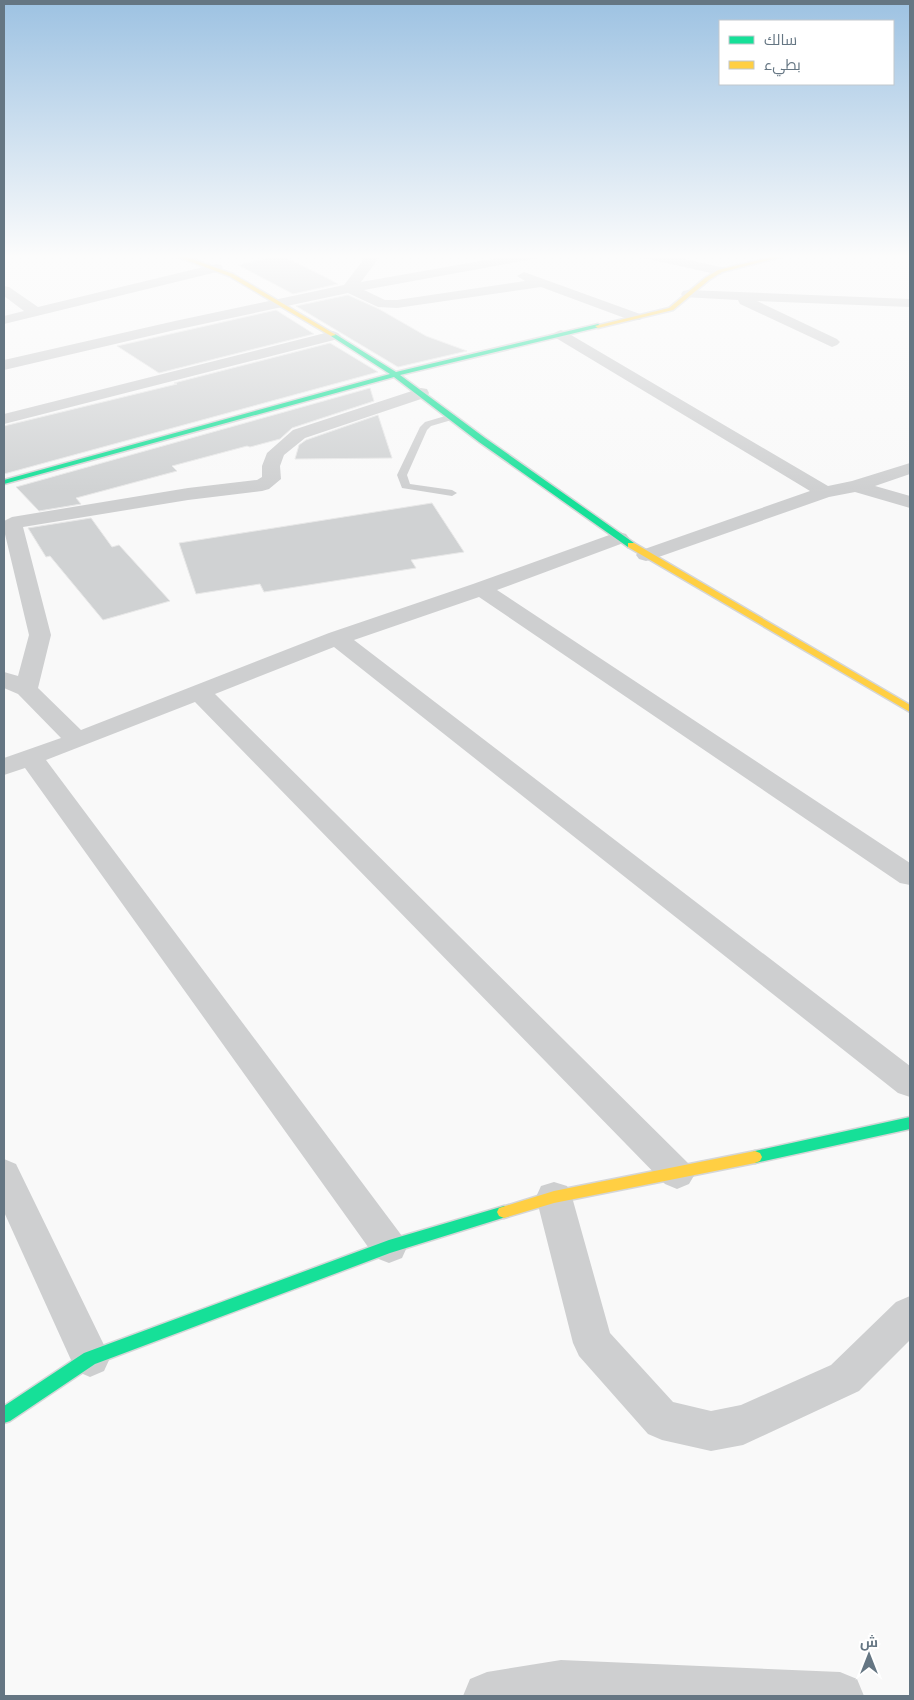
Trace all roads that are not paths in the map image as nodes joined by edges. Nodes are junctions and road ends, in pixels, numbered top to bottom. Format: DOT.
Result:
graph roads {
  1 [pos="134,334"];
  2 [pos="330,334"];
  3 [pos="816,334"];
  4 [pos="561,335"];
  5 [pos="333,336"];
  6 [pos="832,342"];
  7 [pos="4,364"];
  8 [pos="397,374"];
  9 [pos="421,393"];
  10 [pos="452,417"];
  11 [pos="4,418"];
  12 [pos="910,468"];
  13 [pos="4,482"];
  14 [pos="856,486"];
  15 [pos="825,492"];
  16 [pos="452,493"];
  17 [pos="910,502"];
  18 [pos="8,517"];
  19 [pos="619,538"];
  20 [pos="646,555"];
  21 [pos="481,590"];
  22 [pos="338,638"];
  23 [pos="4,679"];
  24 [pos="26,689"];
  25 [pos="199,692"];
  26 [pos="910,710"];
  27 [pos="77,740"];
  28 [pos="17,762"];
  29 [pos="910,876"];
  30 [pos="910,1084"];
  31 [pos="910,1123"];
  32 [pos="4,1174"];
  33 [pos="677,1174"];
  34 [pos="554,1197"];
  35 [pos="389,1247"];
  36 [pos="910,1314"];
  37 [pos="90,1358"];
  38 [pos="4,1415"];
  39 [pos="501,1695"];
  40 [pos="840,1696"];
  1 -- 7 [label="street"];
  2 -- 5 [label="street"];
  3 -- 6 [label="street"];
  4 -- 8 [label="street"];
  4 -- 15 [label="street"];
  5 -- 8 [label="street"];
  5 -- 11 [label="street"];
  8 -- 9 [label="street"];
  8 -- 13 [label="street"];
  9 -- 10 [label="street"];
  9 -- 18 [label="street"];
  10 -- 16 [label="lane"];
  10 -- 19 [label="street"];
  12 -- 14 [label="street"];
  14 -- 15 [label="street"];
  14 -- 17 [label="street"];
  15 -- 20 [label="street"];
  18 -- 24 [label="street"];
  19 -- 20 [label="street"];
  19 -- 21 [label="street"];
  20 -- 26 [label="street"];
  21 -- 22 [label="street"];
  21 -- 29 [label="street"];
  22 -- 25 [label="street"];
  22 -- 30 [label="street"];
  23 -- 24 [label="street"];
  24 -- 27 [label="street"];
  25 -- 27 [label="street"];
  25 -- 33 [label="street"];
  27 -- 28 [label="street"];
  28 -- 35 [label="street"];
  31 -- 33 [label="street"];
  32 -- 37 [label="street"];
  33 -- 34 [label="street"];
  34 -- 35 [label="street"];
  34 -- 36 [label="street"];
  35 -- 37 [label="street"];
  37 -- 38 [label="street"];
  39 -- 40 [label="street"];
}
